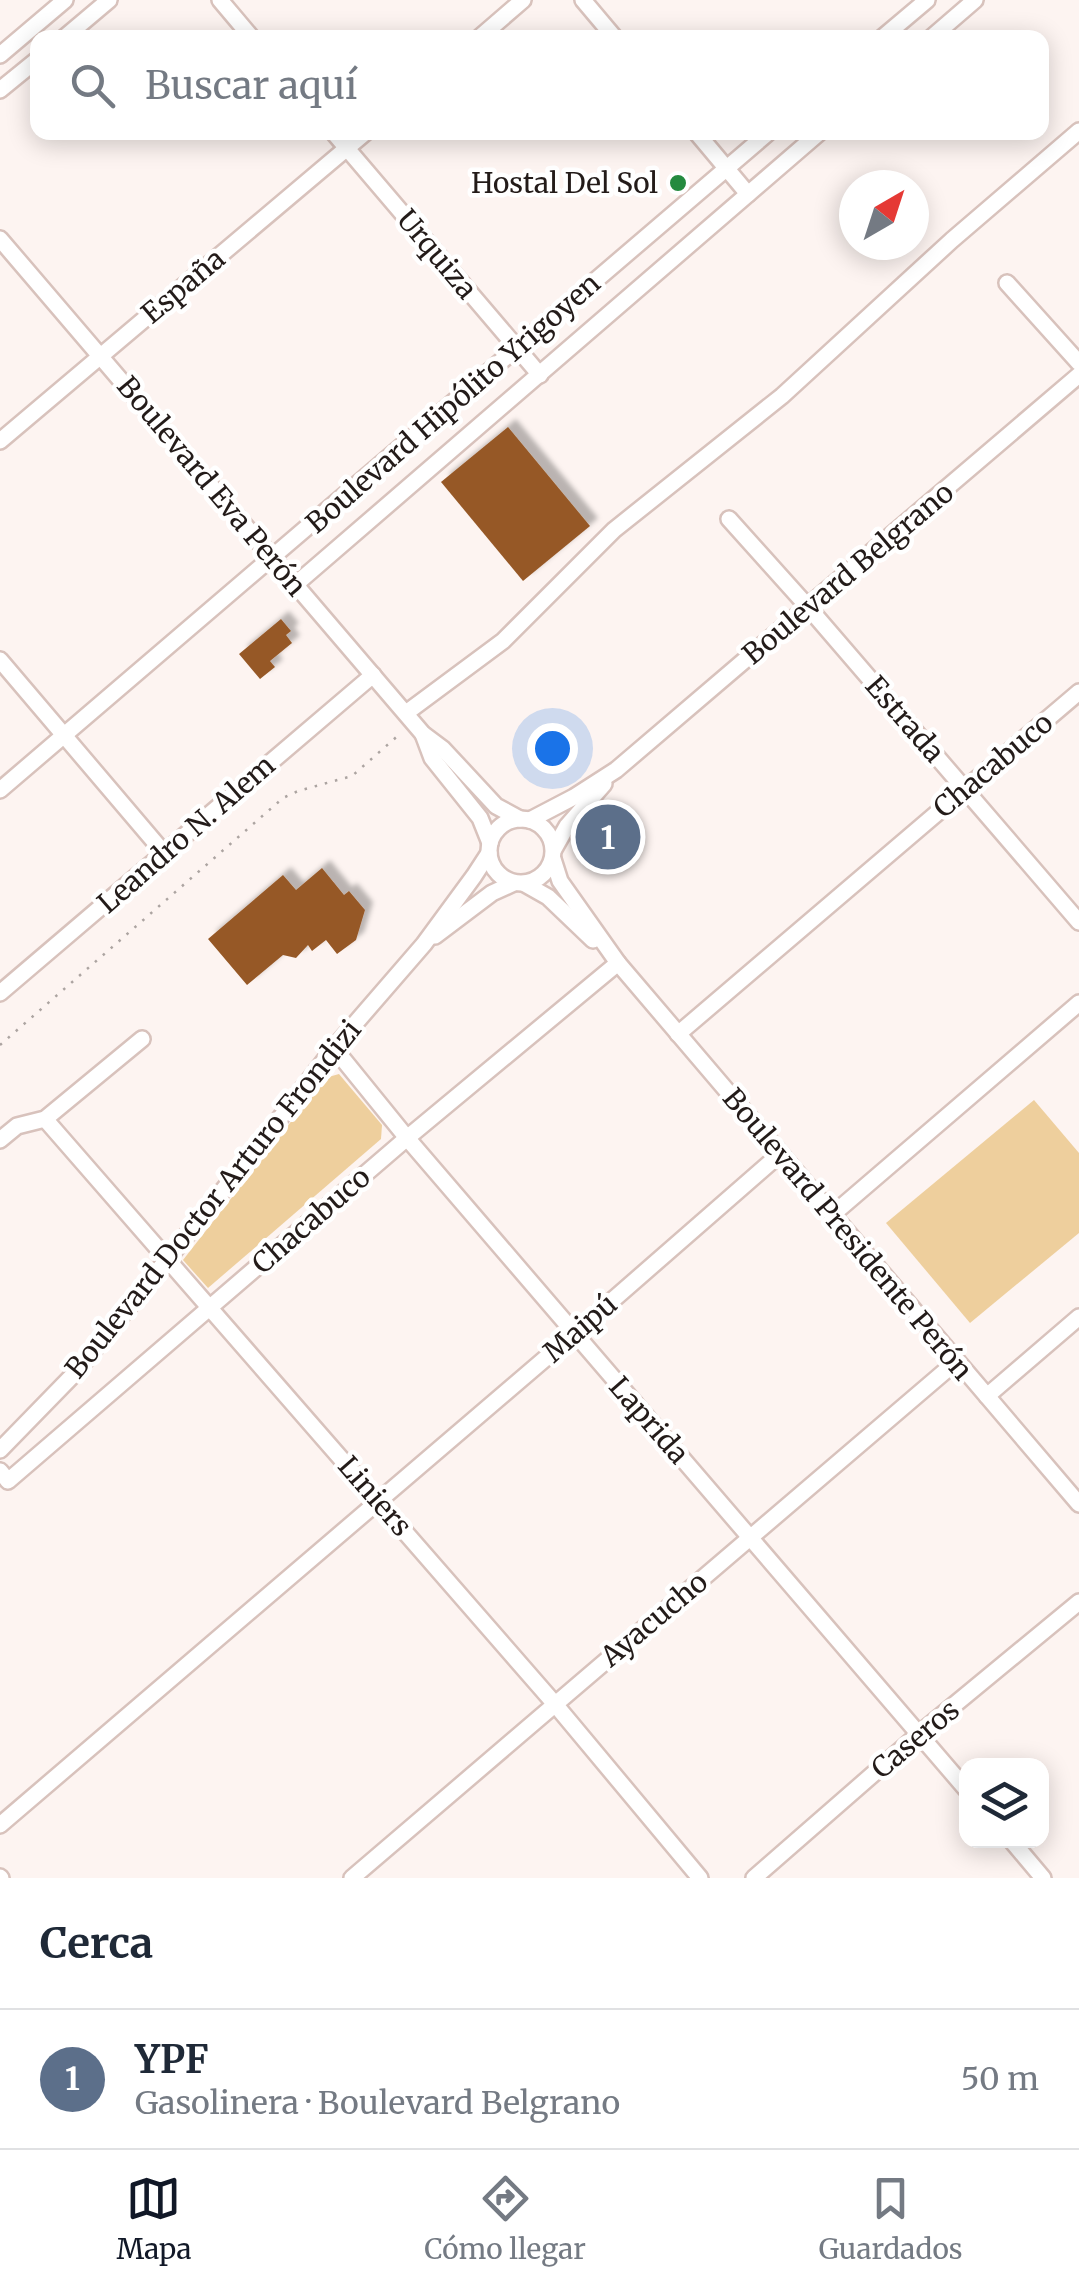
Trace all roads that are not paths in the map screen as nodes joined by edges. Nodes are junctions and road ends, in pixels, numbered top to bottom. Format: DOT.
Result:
graph roads {
  1 [pos="65,0"];
  2 [pos="108,0"];
  3 [pos="220,0"];
  4 [pos="523,0"];
  5 [pos="583,0"];
  6 [pos="927,0"];
  7 [pos="936,0"];
  8 [pos="975,0"];
  9 [pos="953,19"];
  10 [pos="73,30"];
  11 [pos="245,30"];
  12 [pos="488,30"];
  13 [pos="608,30"];
  14 [pos="891,30"];
  15 [pos="940,30"];
  16 [pos="0,55"];
  17 [pos="30,66"];
  18 [pos="0,90"];
  19 [pos="1079,131"];
  20 [pos="340,140"];
  21 [pos="357,140"];
  22 [pos="703,140"];
  23 [pos="759,140"];
  24 [pos="811,140"];
  25 [pos="347,149"];
  26 [pos="726,168"];
  27 [pos="748,194"];
  28 [pos="0,238"];
  29 [pos="1006,283"];
  30 [pos="517,348"];
  31 [pos="101,355"];
  32 [pos="1079,363"];
  33 [pos="540,375"];
  34 [pos="1079,375"];
  35 [pos="0,441"];
  36 [pos="729,519"];
  37 [pos="273,557"];
  38 [pos="296,584"];
  39 [pos="808,607"];
  40 [pos="0,660"];
  41 [pos="373,675"];
  42 [pos="1079,692"];
  43 [pos="414,723"];
  44 [pos="63,734"];
  45 [pos="616,770"];
  46 [pos="966,789"];
  47 [pos="0,790"];
  48 [pos="525,819"];
  49 [pos="489,848"];
  50 [pos="164,853"];
  51 [pos="554,854"];
  52 [pos="519,884"];
  53 [pos="1079,922"];
  54 [pos="424,944"];
  55 [pos="618,964"];
  56 [pos="0,993"];
  57 [pos="1079,1002"];
  58 [pos="678,1034"];
  59 [pos="142,1039"];
  60 [pos="334,1048"];
  61 [pos="45,1119"];
  62 [pos="406,1138"];
  63 [pos="0,1140"];
  64 [pos="780,1154"];
  65 [pos="832,1215"];
  66 [pos="166,1260"];
  67 [pos="210,1306"];
  68 [pos="1079,1317"];
  69 [pos="575,1333"];
  70 [pos="957,1361"];
  71 [pos="987,1396"];
  72 [pos="0,1450"];
  73 [pos="4,1476"];
  74 [pos="379,1502"];
  75 [pos="1079,1504"];
  76 [pos="750,1537"];
  77 [pos="1079,1602"];
  78 [pos="554,1703"];
  79 [pos="920,1734"];
  80 [pos="959,1781"];
  81 [pos="0,1825"];
  82 [pos="1018,1848"];
  83 [pos="354,1878"];
  84 [pos="700,1878"];
  85 [pos="754,1878"];
  86 [pos="1043,1878"];
  1 -- 16 [label="street"];
  2 -- 10 [label="street"];
  3 -- 11 [label="street"];
  4 -- 12 [label="street"];
  5 -- 13 [label="street"];
  6 -- 14 [label="street"];
  7 -- 9 [label="street"];
  8 -- 9 [label="street"];
  9 -- 15 [label="street"];
  17 -- 18 [label="street"];
  19 -- 43 [label="street"];
  20 -- 25 [label="street, Urquiza"];
  21 -- 25 [label="street, España"];
  22 -- 26 [label="street"];
  23 -- 26 [label="street, Boulevard Hipólito Yrigoyen"];
  24 -- 27 [label="street, Boulevard Hipólito Yrigoyen"];
  25 -- 30 [label="street, Urquiza"];
  25 -- 31 [label="street, España"];
  26 -- 27 [label="street"];
  26 -- 30 [label="street, Boulevard Hipólito Yrigoyen"];
  27 -- 33 [label="street, Boulevard Hipólito Yrigoyen"];
  28 -- 31 [label="street, Boulevard Eva Perón"];
  29 -- 32 [label="street"];
  30 -- 33 [label="street, Urquiza"];
  30 -- 37 [label="street, Boulevard Hipólito Yrigoyen"];
  31 -- 35 [label="street, España"];
  31 -- 37 [label="street, Boulevard Eva Perón"];
  33 -- 38 [label="street, Boulevard Hipólito Yrigoyen"];
  34 -- 39 [label="street, Boulevard Belgrano"];
  36 -- 39 [label="street, Estrada"];
  37 -- 38 [label="street, Boulevard Eva Perón"];
  37 -- 44 [label="street, Boulevard Hipólito Yrigoyen"];
  38 -- 41 [label="street, Boulevard Eva Perón"];
  39 -- 45 [label="street, Boulevard Belgrano"];
  39 -- 46 [label="street, Estrada"];
  40 -- 44 [label="street"];
  41 -- 43 [label="street, Boulevard Eva Perón"];
  41 -- 50 [label="street, Leandro N. Alem"];
  42 -- 46 [label="street, Chacabuco"];
  43 -- 48 [label="street, Boulevard Presidente Perón"];
  43 -- 49 [label="street, Boulevard Presidente Perón"];
  44 -- 47 [label="street, Boulevard Hipólito Yrigoyen"];
  44 -- 50 [label="street"];
  45 -- 48 [label="street, Boulevard Belgrano"];
  45 -- 51 [label="street, Boulevard Belgrano"];
  46 -- 53 [label="street, Estrada"];
  46 -- 58 [label="street, Chacabuco"];
  48 -- 49 [label="street"];
  48 -- 51 [label="street, Boulevard Presidente Perón"];
  49 -- 52 [label="street, Boulevard Presidente Perón"];
  49 -- 54 [label="street, Boulevard Doctor Arturo Frondizi"];
  50 -- 56 [label="street, Leandro N. Alem"];
  51 -- 52 [label="street"];
  51 -- 55 [label="street, Boulevard Presidente Perón"];
  52 -- 54 [label="street, Boulevard Doctor Arturo Frondizi"];
  52 -- 55 [label="street, Boulevard Presidente Perón"];
  54 -- 60 [label="street, Boulevard Doctor Arturo Frondizi"];
  55 -- 58 [label="street, Boulevard Presidente Perón"];
  55 -- 62 [label="street, Chacabuco"];
  57 -- 65 [label="street"];
  58 -- 64 [label="street, Boulevard Presidente Perón"];
  59 -- 61 [label="street"];
  60 -- 62 [label="street, Laprida"];
  60 -- 66 [label="street, Boulevard Doctor Arturo Frondizi"];
  61 -- 63 [label="street"];
  61 -- 66 [label="street, Liniers"];
  62 -- 67 [label="street, Chacabuco"];
  62 -- 69 [label="street, Laprida"];
  64 -- 65 [label="street, Boulevard Presidente Perón"];
  64 -- 69 [label="street, Maipú"];
  65 -- 70 [label="street, Boulevard Presidente Perón"];
  66 -- 67 [label="street, Liniers"];
  66 -- 72 [label="street, Boulevard Doctor Arturo Frondizi"];
  67 -- 73 [label="street, Chacabuco"];
  67 -- 74 [label="street, Liniers"];
  68 -- 71 [label="street"];
  69 -- 74 [label="street, Maipú"];
  69 -- 76 [label="street, Laprida"];
  70 -- 71 [label="street, Boulevard Presidente Perón"];
  70 -- 76 [label="street, Ayacucho"];
  71 -- 75 [label="street, Boulevard Presidente Perón"];
  74 -- 78 [label="street, Liniers"];
  74 -- 81 [label="street, Maipú"];
  76 -- 78 [label="street, Ayacucho"];
  76 -- 79 [label="street, Laprida"];
  77 -- 79 [label="street, Caseros"];
  78 -- 83 [label="street, Ayacucho"];
  78 -- 84 [label="street, Liniers"];
  79 -- 80 [label="street, Laprida"];
  79 -- 85 [label="street, Caseros"];
  82 -- 86 [label="street"];
}
